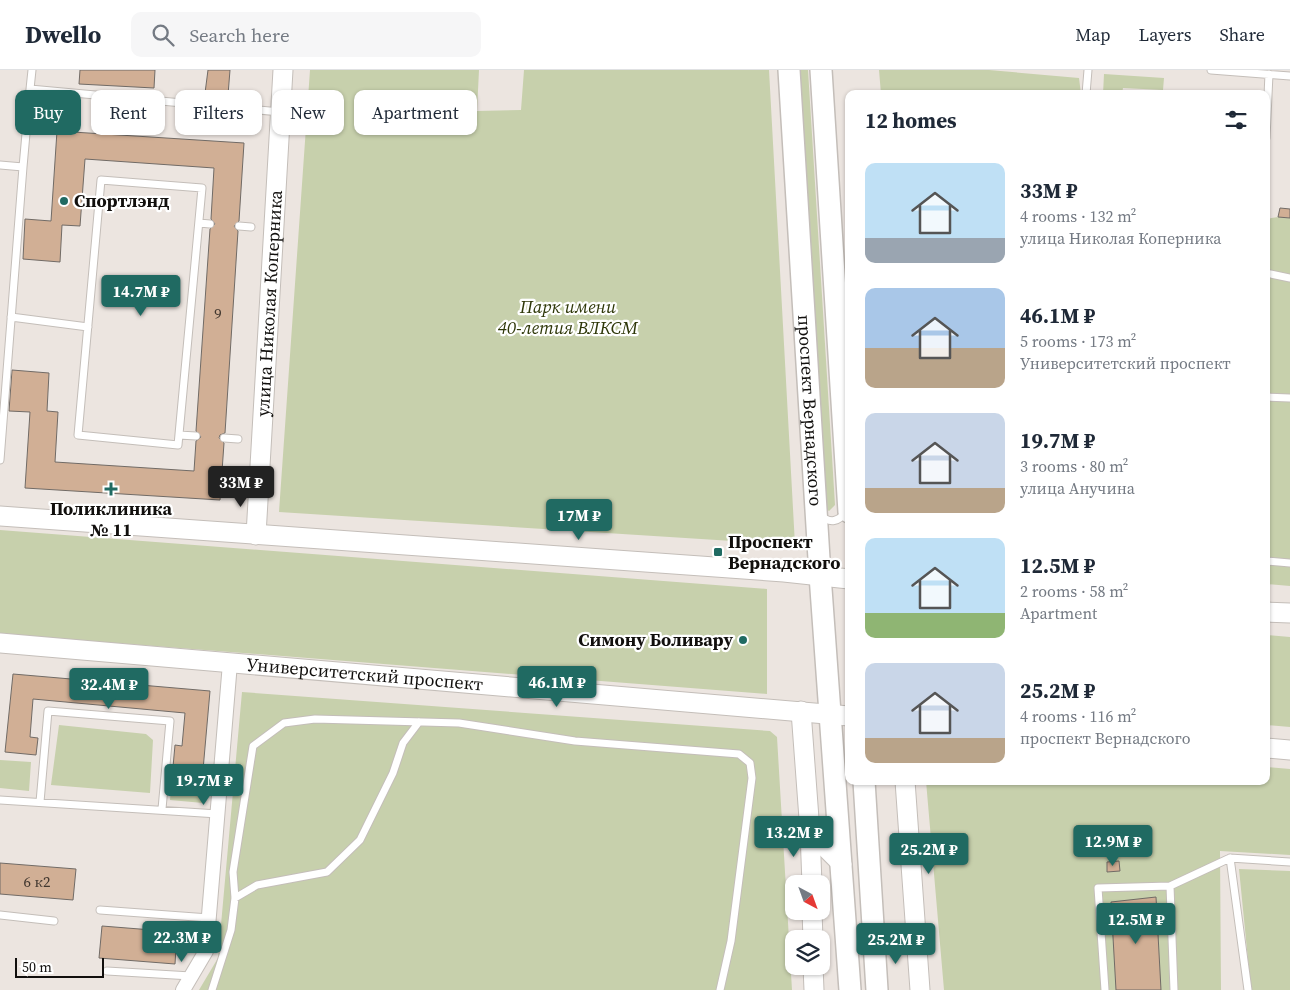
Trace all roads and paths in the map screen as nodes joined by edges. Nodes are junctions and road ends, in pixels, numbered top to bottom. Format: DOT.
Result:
graph roads {
  1 [pos="32,70"];
  2 [pos="282,70"];
  3 [pos="789,70"];
  4 [pos="821,70"];
  5 [pos="1088,70"];
  6 [pos="1211,70"];
  7 [pos="1269,74"];
  8 [pos="1290,76"];
  9 [pos="30,89"];
  10 [pos="281,90"];
  11 [pos="1086,90"];
  12 [pos="1268,90"];
  13 [pos="272,111"];
  14 [pos="279,135"];
  15 [pos="0,164"];
  16 [pos="23,166"];
  17 [pos="199,223"];
  18 [pos="210,224"];
  19 [pos="239,226"];
  20 [pos="251,227"];
  21 [pos="1270,274"];
  22 [pos="1290,278"];
  23 [pos="11,317"];
  24 [pos="88,328"];
  25 [pos="1270,397"];
  26 [pos="1290,398"];
  27 [pos="179,435"];
  28 [pos="196,436"];
  29 [pos="224,438"];
  30 [pos="238,439"];
  31 [pos="845,455"];
  32 [pos="0,460"];
  33 [pos="816,506"];
  34 [pos="845,510"];
  35 [pos="0,516"];
  36 [pos="256,535"];
  37 [pos="1270,561"];
  38 [pos="1290,563"];
  39 [pos="820,575"];
  40 [pos="845,578"];
  41 [pos="1270,612"];
  42 [pos="1290,613"];
  43 [pos="0,643"];
  44 [pos="230,663"];
  45 [pos="801,711"];
  46 [pos="839,715"];
  47 [pos="419,722"];
  48 [pos="1270,748"];
  49 [pos="1290,750"];
  50 [pos="864,785"];
  51 [pos="905,785"];
  52 [pos="0,800"];
  53 [pos="40,802"];
  54 [pos="162,809"];
  55 [pos="218,814"];
  56 [pos="810,832"];
  57 [pos="1230,858"];
  58 [pos="1290,862"];
  59 [pos="842,864"];
  60 [pos="812,875"];
  61 [pos="1170,886"];
  62 [pos="235,898"];
  63 [pos="100,910"];
  64 [pos="0,915"];
  65 [pos="209,918"];
  66 [pos="54,921"];
  67 [pos="874,951"];
  68 [pos="848,958"];
  69 [pos="918,970"];
  70 [pos="107,971"];
  71 [pos="814,975"];
  72 [pos="191,976"];
  73 [pos="183,990"];
  74 [pos="212,990"];
  75 [pos="720,990"];
  76 [pos="814,990"];
  77 [pos="842,990"];
  78 [pos="850,990"];
  79 [pos="877,990"];
  80 [pos="887,990"];
  81 [pos="911,990"];
  82 [pos="920,990"];
  83 [pos="1105,990"];
  84 [pos="1174,990"];
  85 [pos="1248,990"];
  1 -- 9 [label="lane"];
  2 -- 10 [label="main road, улица Николая Коперника"];
  3 -- 33 [label="main road, проспект Вернадского"];
  4 -- 31 [label="main road, проспект Вернадского"];
  5 -- 11 [label="lane"];
  6 -- 7 [label="lane"];
  7 -- 8 [label="lane"];
  7 -- 12 [label="lane"];
  9 -- 13 [label="lane"];
  9 -- 16 [label="lane"];
  14 -- 36 [label="main road, улица Николая Коперника"];
  15 -- 16 [label="lane"];
  16 -- 23 [label="lane"];
  17 -- 18 [label="lane"];
  17 -- 24 [label="lane"];
  17 -- 27 [label="lane"];
  19 -- 20 [label="lane"];
  21 -- 22 [label="lane"];
  23 -- 24 [label="lane"];
  23 -- 32 [label="lane"];
  24 -- 27 [label="lane"];
  25 -- 26 [label="lane"];
  27 -- 28 [label="lane"];
  29 -- 30 [label="lane"];
  33 -- 34 [label="lane"];
  33 -- 39 [label="main road, проспект Вернадского"];
  35 -- 36 [label="main road"];
  36 -- 39 [label="main road"];
  37 -- 38 [label="lane"];
  39 -- 40 [label="main road"];
  39 -- 46 [label="main road, проспект Вернадского"];
  41 -- 42 [label="main road"];
  43 -- 44 [label="main road, Университетский проспект"];
  44 -- 45 [label="main road, Университетский проспект"];
  44 -- 55 [label="street"];
  45 -- 46 [label="main road, Университетский проспект"];
  45 -- 56 [label="main road"];
  46 -- 59 [label="main road, проспект Вернадского"];
  47 -- 62 [label="lane"];
  47 -- 62 [label="lane"];
  47 -- 75 [label="lane"];
  48 -- 49 [label="main road"];
  50 -- 67 [label="main road"];
  51 -- 69 [label="main road"];
  52 -- 53 [label="lane"];
  53 -- 54 [label="lane"];
  53 -- 54 [label="lane"];
  54 -- 55 [label="lane"];
  55 -- 65 [label="street"];
  56 -- 59 [label="main road"];
  56 -- 60 [label="main road"];
  57 -- 58 [label="lane"];
  57 -- 61 [label="lane"];
  57 -- 85 [label="lane"];
  59 -- 68 [label="main road, проспект Вернадского"];
  61 -- 83 [label="lane"];
  61 -- 84 [label="lane"];
  62 -- 74 [label="lane"];
  63 -- 65 [label="lane"];
  64 -- 66 [label="lane"];
  65 -- 72 [label="street"];
  67 -- 79 [label="main road"];
  67 -- 80 [label="main road"];
  68 -- 77 [label="main road"];
  68 -- 78 [label="main road, проспект Вернадского"];
  69 -- 81 [label="main road"];
  69 -- 82 [label="main road"];
  70 -- 72 [label="lane"];
  71 -- 76 [label="main road"];
  72 -- 73 [label="street"];
}
